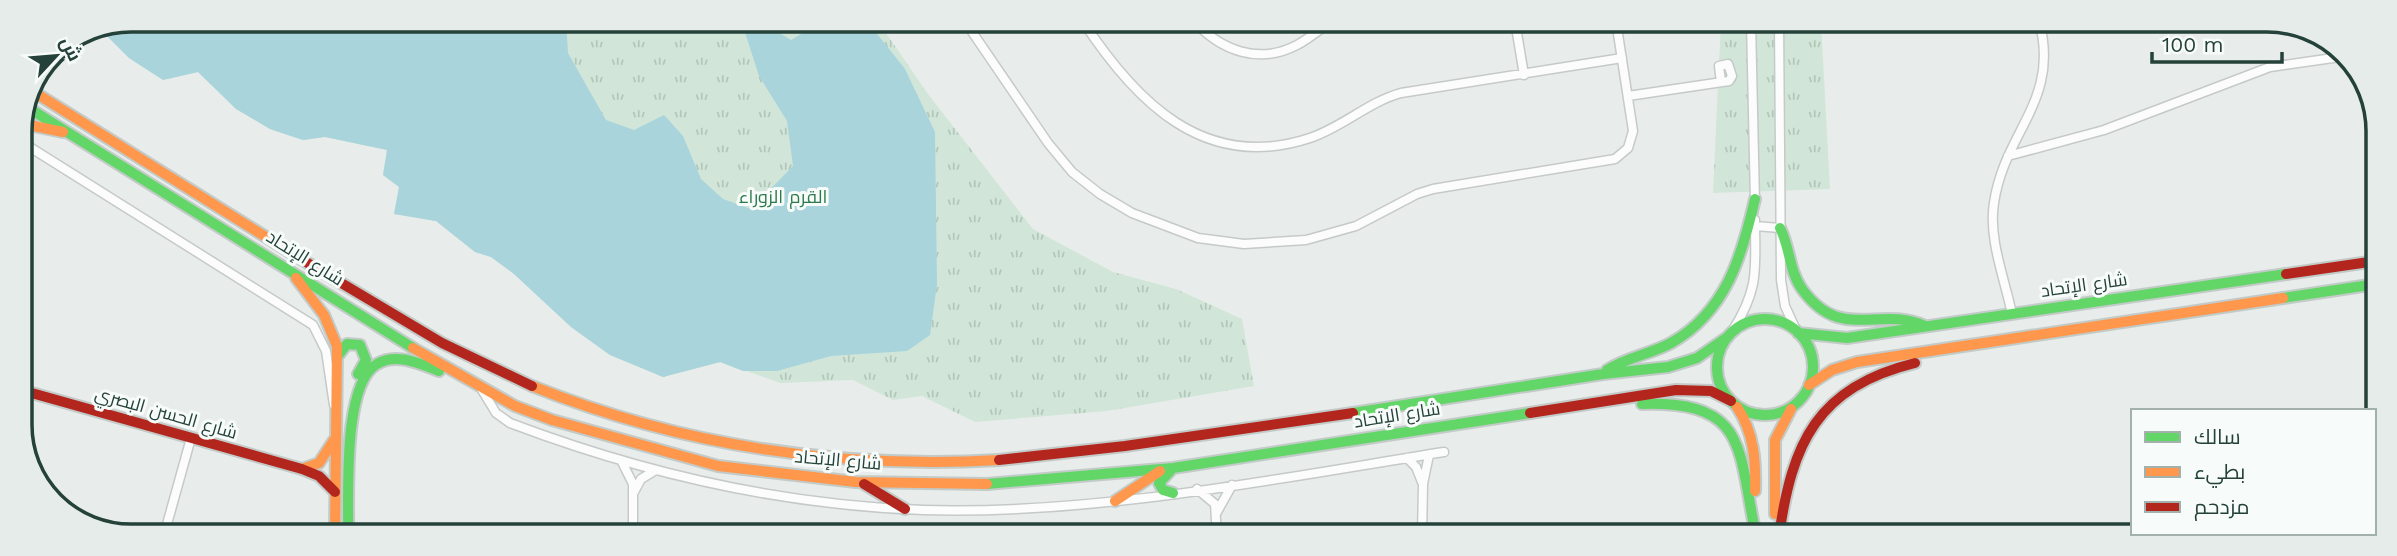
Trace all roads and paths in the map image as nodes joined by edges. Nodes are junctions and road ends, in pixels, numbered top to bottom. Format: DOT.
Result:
graph roads {
  1 [pos="972,32"];
  2 [pos="1090,32"];
  3 [pos="1208,32"];
  4 [pos="1317,32"];
  5 [pos="1517,32"];
  6 [pos="1618,32"];
  7 [pos="1751,32"];
  8 [pos="1779,32"];
  9 [pos="2041,32"];
  10 [pos="1622,58"];
  11 [pos="2334,58"];
  12 [pos="1524,75"];
  13 [pos="1721,82"];
  14 [pos="38,95"];
  15 [pos="1628,96"];
  16 [pos="34,111"];
  17 [pos="32,125"];
  18 [pos="72,133"];
  19 [pos="32,149"];
  20 [pos="2008,156"];
  21 [pos="1755,199"];
  22 [pos="1755,226"];
  23 [pos="1780,228"];
  24 [pos="2366,262"];
  25 [pos="288,268"];
  26 [pos="2366,286"];
  27 [pos="2012,313"];
  28 [pos="1926,327"];
  29 [pos="1797,332"];
  30 [pos="1730,334"];
  31 [pos="1935,350"];
  32 [pos="337,358"];
  33 [pos="1602,374"];
  34 [pos="456,375"];
  35 [pos="479,385"];
  36 [pos="1809,385"];
  37 [pos="356,387"];
  38 [pos="32,393"];
  39 [pos="1600,400"];
  40 [pos="1733,403"];
  41 [pos="1795,405"];
  42 [pos="336,410"];
  43 [pos="191,438"];
  44 [pos="335,438"];
  45 [pos="1444,452"];
  46 [pos="1429,455"];
  47 [pos="1407,458"];
  48 [pos="622,462"];
  49 [pos="302,469"];
  50 [pos="1167,469"];
  51 [pos="654,471"];
  52 [pos="856,482"];
  53 [pos="1423,484"];
  54 [pos="1232,485"];
  55 [pos="1197,489"];
  56 [pos="335,492"];
  57 [pos="634,492"];
  58 [pos="1173,493"];
  59 [pos="1115,500"];
  60 [pos="905,509"];
  61 [pos="1217,512"];
  62 [pos="167,524"];
  63 [pos="335,524"];
  64 [pos="348,524"];
  65 [pos="633,524"];
  66 [pos="1217,524"];
  67 [pos="1422,524"];
  68 [pos="1754,524"];
  69 [pos="1755,524"];
  70 [pos="1777,524"];
  71 [pos="1780,524"];
  1 -- 15 [label="street"];
  2 -- 12 [label="street"];
  3 -- 4 [label="street"];
  5 -- 12 [label="street"];
  6 -- 10 [label="street"];
  7 -- 21 [label="street"];
  8 -- 23 [label="street"];
  9 -- 20 [label="street"];
  10 -- 12 [label="street"];
  10 -- 15 [label="street"];
  11 -- 20 [label="street"];
  13 -- 15 [label="street"];
  14 -- 33 [label="main road, شارع الإتحاد"];
  16 -- 18 [label="main road, شارع الإتحاد"];
  17 -- 18 [label="main road"];
  18 -- 25 [label="main road, شارع الإتحاد"];
  19 -- 42 [label="street"];
  20 -- 27 [label="street"];
  21 -- 22 [label="street"];
  21 -- 33 [label="main road"];
  22 -- 23 [label="street"];
  22 -- 30 [label="street"];
  23 -- 28 [label="main road"];
  23 -- 29 [label="street"];
  24 -- 27 [label="main road, شارع الإتحاد"];
  25 -- 32 [label="main road"];
  25 -- 34 [label="main road, شارع الإتحاد"];
  26 -- 31 [label="main road"];
  27 -- 28 [label="main road, شارع الإتحاد"];
  28 -- 29 [label="main road, شارع الإتحاد"];
  29 -- 30 [label="main road"];
  29 -- 36 [label="main road"];
  30 -- 33 [label="main road, شارع الإتحاد"];
  30 -- 40 [label="main road"];
  31 -- 36 [label="main road"];
  31 -- 71 [label="main road"];
  32 -- 37 [label="main road"];
  32 -- 42 [label="main road"];
  34 -- 35 [label="main road, شارع الإتحاد"];
  34 -- 37 [label="main road"];
  35 -- 48 [label="street"];
  35 -- 52 [label="main road, شارع الإتحاد"];
  36 -- 41 [label="main road"];
  37 -- 64 [label="main road"];
  38 -- 43 [label="main road, شارع الحسن البصري"];
  39 -- 40 [label="main road, شارع الإتحاد"];
  39 -- 50 [label="main road, شارع الإتحاد"];
  39 -- 68 [label="main road"];
  40 -- 41 [label="main road"];
  40 -- 69 [label="main road"];
  41 -- 70 [label="main road"];
  42 -- 44 [label="main road"];
  43 -- 49 [label="main road, شارع الحسن البصري"];
  43 -- 62 [label="street"];
  44 -- 49 [label="main road"];
  44 -- 56 [label="main road"];
  45 -- 46 [label="street"];
  46 -- 47 [label="street"];
  46 -- 53 [label="street"];
  47 -- 53 [label="street"];
  47 -- 54 [label="street"];
  48 -- 51 [label="street"];
  48 -- 57 [label="street"];
  49 -- 56 [label="main road, شارع الحسن البصري"];
  50 -- 52 [label="main road, شارع الإتحاد"];
  50 -- 58 [label="main road"];
  50 -- 59 [label="main road"];
  51 -- 57 [label="street"];
  51 -- 60 [label="street"];
  52 -- 60 [label="main road"];
  53 -- 67 [label="street"];
  54 -- 55 [label="street"];
  54 -- 61 [label="street"];
  55 -- 58 [label="street"];
  55 -- 61 [label="street"];
  56 -- 63 [label="main road"];
  57 -- 65 [label="street"];
  58 -- 59 [label="street"];
  59 -- 60 [label="street"];
  61 -- 66 [label="street"];
}
